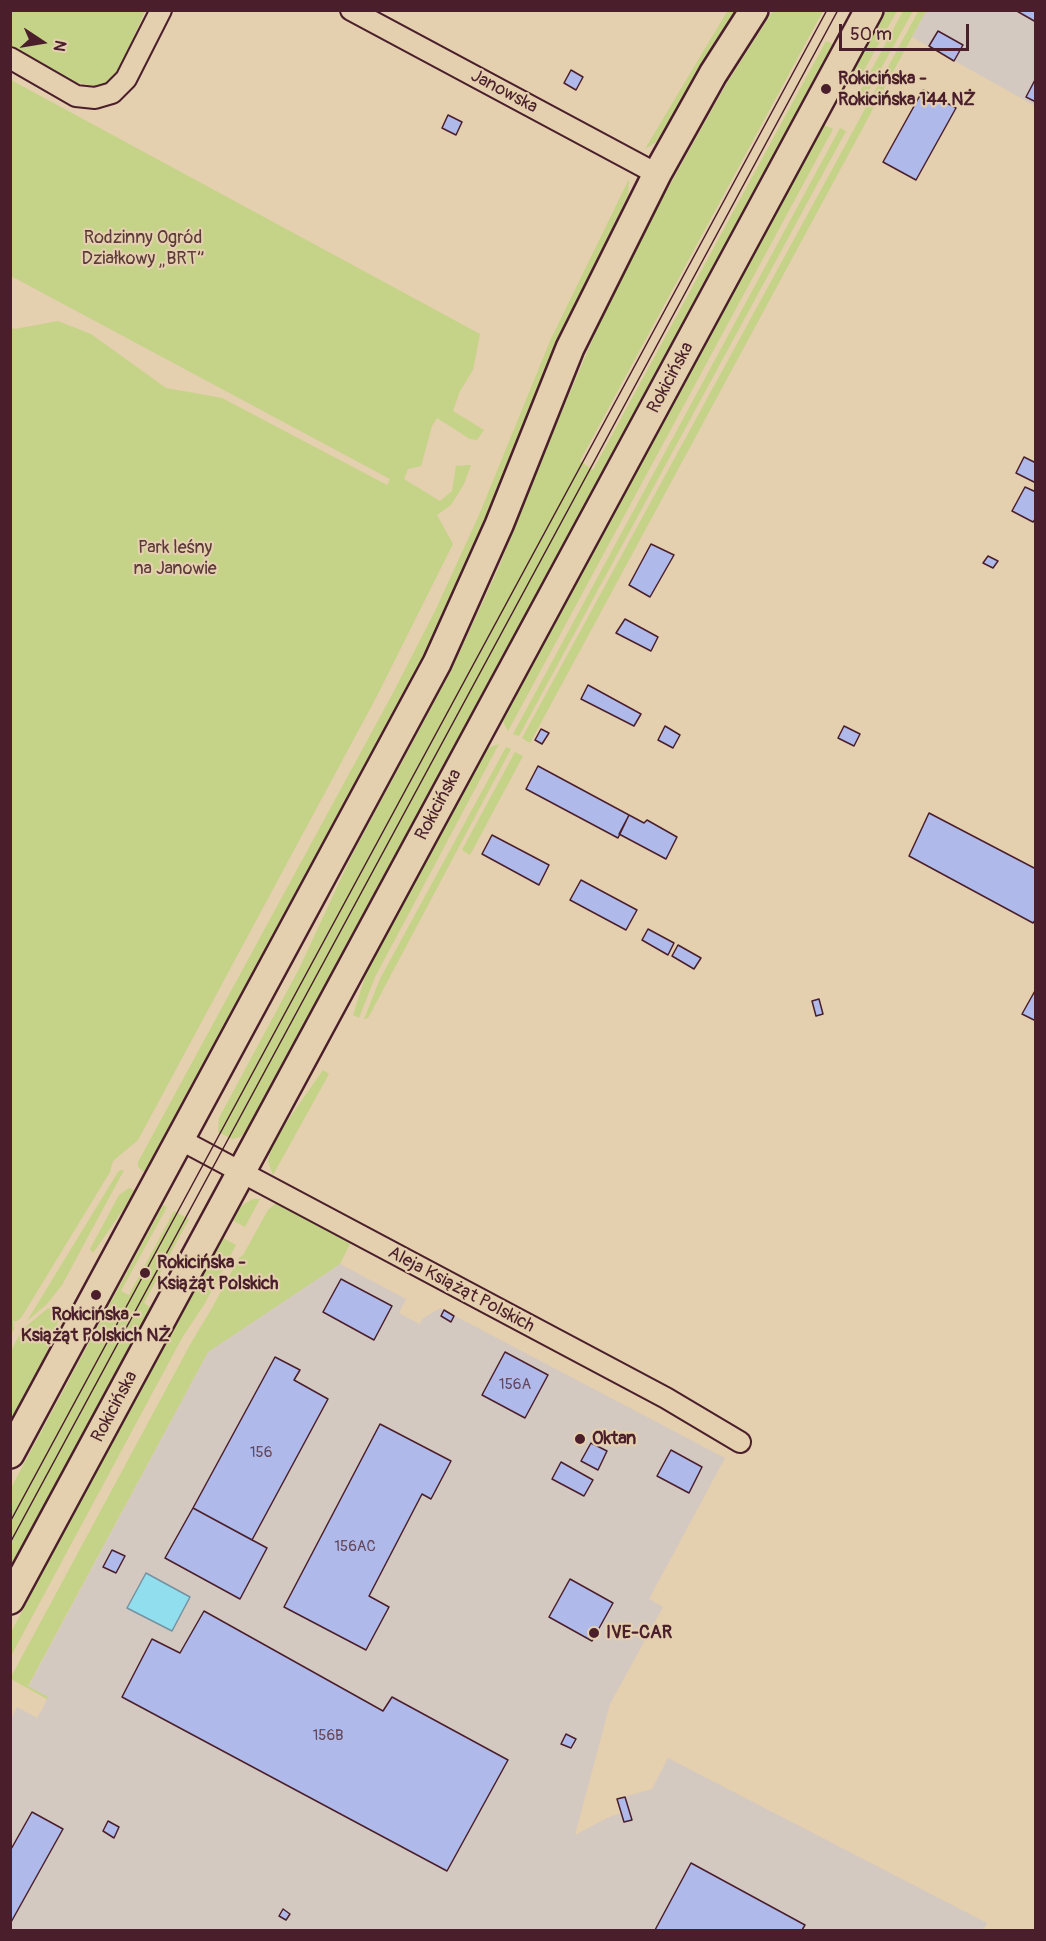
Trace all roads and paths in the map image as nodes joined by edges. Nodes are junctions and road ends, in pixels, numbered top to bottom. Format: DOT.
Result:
graph roads {
  1 [pos="161,10"];
  2 [pos="351,10"];
  3 [pos="754,10"];
  4 [pos="868,10"];
  5 [pos="10,58"];
  6 [pos="657,174"];
  7 [pos="181,1140"];
  8 [pos="241,1173"];
  9 [pos="740,1442"];
  10 [pos="10,1454"];
  11 [pos="10,1600"];
  1 -- 5 [label="street"];
  2 -- 6 [label="street, Janowska"];
  3 -- 6 [label="main road"];
  4 -- 8 [label="main road, Rokicińska"];
  6 -- 7 [label="main road"];
  7 -- 8 [label="street, Aleja Książąt Polskich"];
  7 -- 10 [label="main road"];
  8 -- 9 [label="street, Aleja Książąt Polskich"];
  8 -- 11 [label="main road, Rokicińska"];
}
